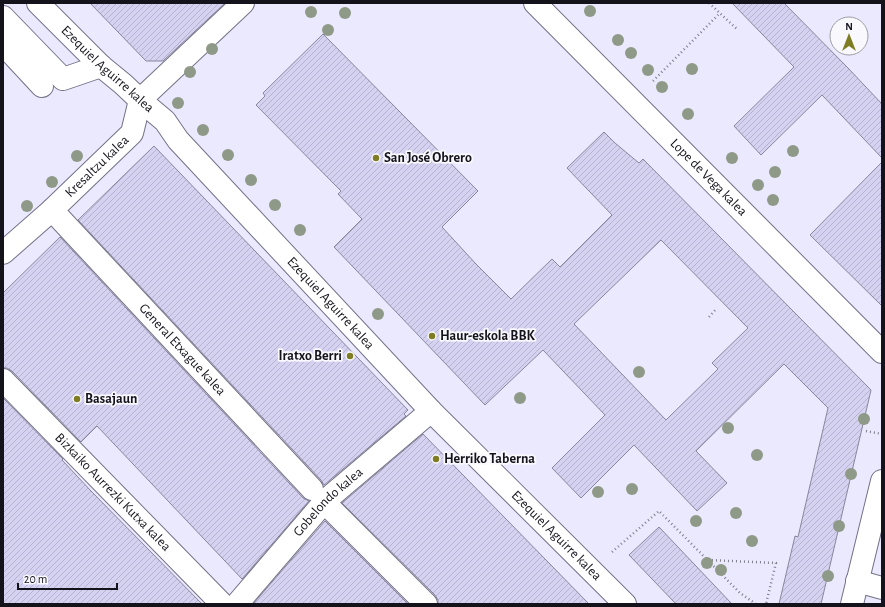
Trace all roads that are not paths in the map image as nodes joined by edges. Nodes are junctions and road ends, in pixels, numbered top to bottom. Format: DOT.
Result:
graph roads {
  1 [pos="38,3"];
  2 [pos="243,3"];
  3 [pos="535,3"];
  4 [pos="3,17"];
  5 [pos="3,44"];
  6 [pos="101,66"];
  7 [pos="42,86"];
  8 [pos="140,100"];
  9 [pos="52,210"];
  10 [pos="3,253"];
  11 [pos="882,352"];
  12 [pos="3,380"];
  13 [pos="431,411"];
  14 [pos="882,481"];
  15 [pos="312,489"];
  16 [pos="333,511"];
  17 [pos="857,581"];
  18 [pos="882,588"];
  19 [pos="222,604"];
  20 [pos="237,604"];
  21 [pos="426,604"];
  22 [pos="625,604"];
  23 [pos="852,604"];
  1 -- 6 [label="street, Ezequiel Aguirre kalea"];
  2 -- 8 [label="street"];
  3 -- 11 [label="street, Lope de Vega kalea"];
  4 -- 6 [label="street"];
  5 -- 7 [label="street"];
  6 -- 8 [label="street, Ezequiel Aguirre kalea"];
  8 -- 9 [label="street, Kresaltzu kalea"];
  8 -- 13 [label="street, Ezequiel Aguirre kalea"];
  9 -- 10 [label="street, Kresaltzu kalea"];
  9 -- 15 [label="street, General Etxague kalea"];
  12 -- 19 [label="street, Bizkaiko Aurrezki Kutxa kalea"];
  13 -- 20 [label="street, Gobelondo kalea"];
  13 -- 22 [label="street, Ezequiel Aguirre kalea"];
  14 -- 17 [label="street"];
  16 -- 21 [label="street"];
  17 -- 18 [label="street"];
  17 -- 23 [label="street"];
}
